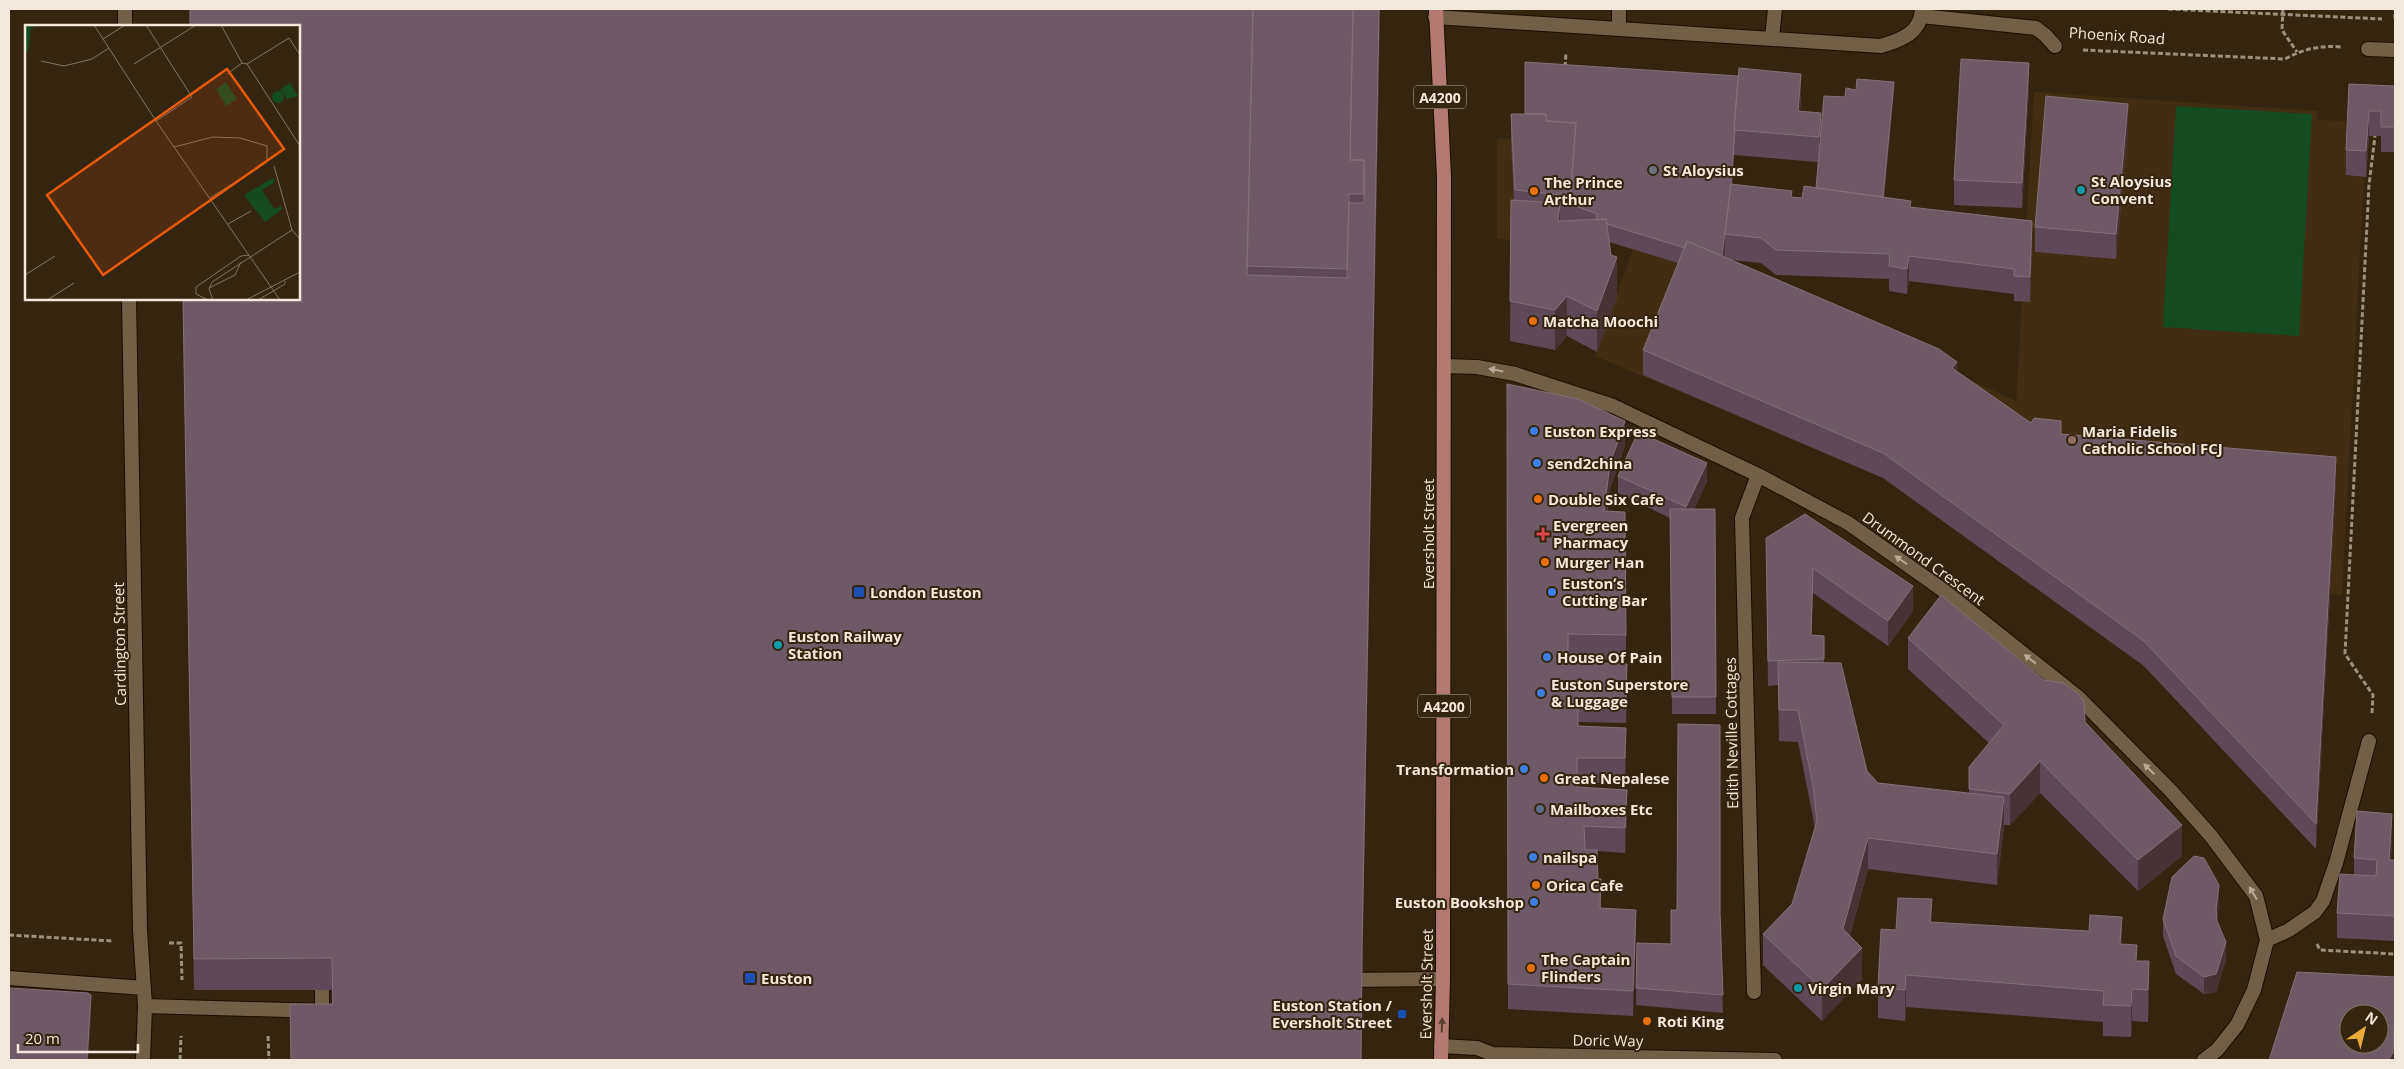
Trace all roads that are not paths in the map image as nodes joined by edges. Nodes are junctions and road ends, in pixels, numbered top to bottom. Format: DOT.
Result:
graph roads {
  1 [pos="125,9"];
  2 [pos="1620,9"];
  3 [pos="1775,9"];
  4 [pos="1921,12"];
  5 [pos="1436,13"];
  6 [pos="125,25"];
  7 [pos="1619,29"];
  8 [pos="1772,38"];
  9 [pos="2055,46"];
  10 [pos="2368,49"];
  11 [pos="2395,50"];
  12 [pos="129,300"];
  13 [pos="1444,366"];
  14 [pos="1758,475"];
  15 [pos="2369,741"];
  16 [pos="2267,940"];
  17 [pos="9,978"];
  18 [pos="1333,980"];
  19 [pos="1443,980"];
  20 [pos="144,988"];
  21 [pos="322,990"];
  22 [pos="1754,992"];
  23 [pos="145,1006"];
  24 [pos="1441,1046"];
  25 [pos="143,1060"];
  26 [pos="1441,1060"];
  27 [pos="1775,1060"];
  28 [pos="2204,1060"];
  1 -- 6 [label="street"];
  2 -- 7 [label="street"];
  3 -- 8 [label="street"];
  4 -- 8 [label="street, Phoenix Road"];
  4 -- 9 [label="street, Phoenix Road"];
  5 -- 7 [label="street, Phoenix Road"];
  5 -- 13 [label="main road, Eversholt Street / A4200"];
  7 -- 8 [label="street, Phoenix Road"];
  10 -- 11 [label="street"];
  12 -- 20 [label="street, Cardington Street"];
  14 -- 13 [label="street, Drummond Crescent, one-way"];
  13 -- 19 [label="main road, Eversholt Street / A4200"];
  16 -- 14 [label="street, Drummond Crescent, one-way"];
  14 -- 22 [label="street, Edith Neville Cottages"];
  15 -- 16 [label="street"];
  16 -- 28 [label="street"];
  17 -- 20 [label="street"];
  18 -- 19 [label="street"];
  24 -- 19 [label="main road, Eversholt Street / A4200, one-way"];
  20 -- 23 [label="street, Cardington Street"];
  21 -- 23 [label="street"];
  23 -- 25 [label="street, Cardington Street"];
  24 -- 26 [label="main road, Eversholt Street / A4200"];
  24 -- 27 [label="street, Doric Way"];
}
